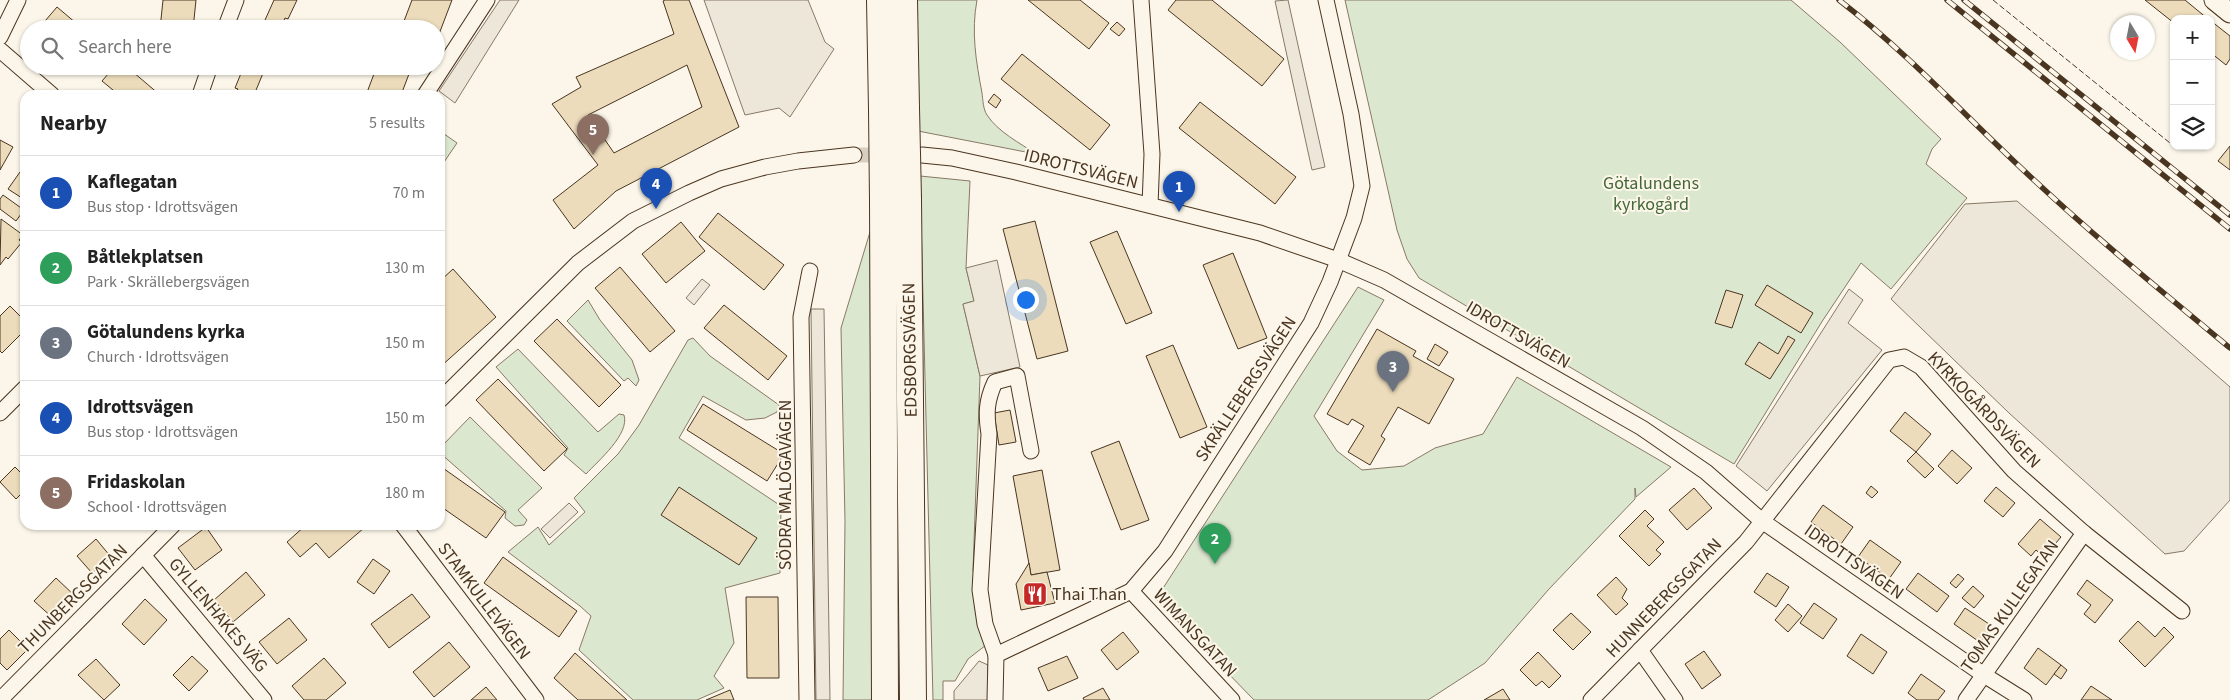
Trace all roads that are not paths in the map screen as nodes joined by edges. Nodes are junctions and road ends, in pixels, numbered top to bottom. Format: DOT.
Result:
graph roads {
  1 [pos="18,0"];
  2 [pos="236,0"];
  3 [pos="487,0"];
  4 [pos="880,0"];
  5 [pos="904,0"];
  6 [pos="1141,0"];
  7 [pos="1326,0"];
  8 [pos="2214,0"];
  9 [pos="2230,13"];
  10 [pos="228,20"];
  11 [pos="0,36"];
  12 [pos="0,50"];
  13 [pos="445,64"];
  14 [pos="20,67"];
  15 [pos="29,75"];
  16 [pos="207,75"];
  17 [pos="438,75"];
  18 [pos="46,90"];
  19 [pos="202,90"];
  20 [pos="428,90"];
  21 [pos="894,109"];
  22 [pos="922,155"];
  23 [pos="854,156"];
  24 [pos="896,200"];
  25 [pos="1150,205"];
  26 [pos="1338,260"];
  27 [pos="810,271"];
  28 [pos="20,393"];
  29 [pos="445,395"];
  30 [pos="0,413"];
  31 [pos="1031,451"];
  32 [pos="1762,521"];
  33 [pos="168,530"];
  34 [pos="406,530"];
  35 [pos="2084,533"];
  36 [pos="143,555"];
  37 [pos="1131,591"];
  38 [pos="2182,611"];
  39 [pos="1640,650"];
  40 [pos="996,655"];
  41 [pos="1984,675"];
  42 [pos="0,700"];
  43 [pos="264,700"];
  44 [pos="536,700"];
  45 [pos="808,700"];
  46 [pos="885,700"];
  47 [pos="913,700"];
  48 [pos="995,700"];
  49 [pos="1232,700"];
  50 [pos="1591,700"];
  51 [pos="1675,700"];
  52 [pos="1966,700"];
  53 [pos="2024,700"];
  1 -- 11 [label="street"];
  2 -- 10 [label="street"];
  3 -- 13 [label="street"];
  4 -- 21 [label="highway, EDSBORGSVÄGEN"];
  5 -- 21 [label="highway, EDSBORGSVÄGEN"];
  6 -- 25 [label="street"];
  7 -- 26 [label="street, SKRÄLLEBERGSVÄGEN"];
  8 -- 9 [label="street"];
  12 -- 14 [label="street"];
  15 -- 18 [label="street"];
  16 -- 19 [label="street"];
  17 -- 20 [label="street"];
  21 -- 24 [label="highway, EDSBORGSVÄGEN, bridge"];
  22 -- 25 [label="street, IDROTTSVÄGEN"];
  23 -- 29 [label="street"];
  24 -- 46 [label="highway, EDSBORGSVÄGEN"];
  24 -- 47 [label="highway, EDSBORGSVÄGEN"];
  25 -- 26 [label="street, IDROTTSVÄGEN"];
  26 -- 32 [label="street, IDROTTSVÄGEN"];
  26 -- 37 [label="street, SKRÄLLEBERGSVÄGEN"];
  27 -- 45 [label="street, SÖDRA MALÖGAVÄGEN"];
  28 -- 30 [label="street"];
  31 -- 40 [label="street"];
  32 -- 35 [label="street, KYRKOGÅRDSVÄGEN"];
  32 -- 39 [label="street, HUNNEBERGSGATAN"];
  32 -- 41 [label="street, IDROTTSVÄGEN"];
  33 -- 36 [label="street, THUNBERGSGATAN"];
  34 -- 44 [label="street, STAMKULLEVÄGEN"];
  35 -- 38 [label="street, KYRKOGÅRDSVÄGEN"];
  35 -- 41 [label="street, TOMAS KULLEGATAN"];
  36 -- 42 [label="street, THUNBERGSGATAN"];
  36 -- 43 [label="street, GYLLENHAKES VÄG"];
  37 -- 40 [label="street, SKRÄLLEBERGSVÄGEN"];
  37 -- 49 [label="street, WIMANSGATAN"];
  39 -- 50 [label="street, HUNNEBERGSGATAN"];
  39 -- 51 [label="street"];
  40 -- 48 [label="street"];
  41 -- 52 [label="street, TOMAS KULLEGATAN"];
  41 -- 53 [label="street, IDROTTSVÄGEN"];
}
